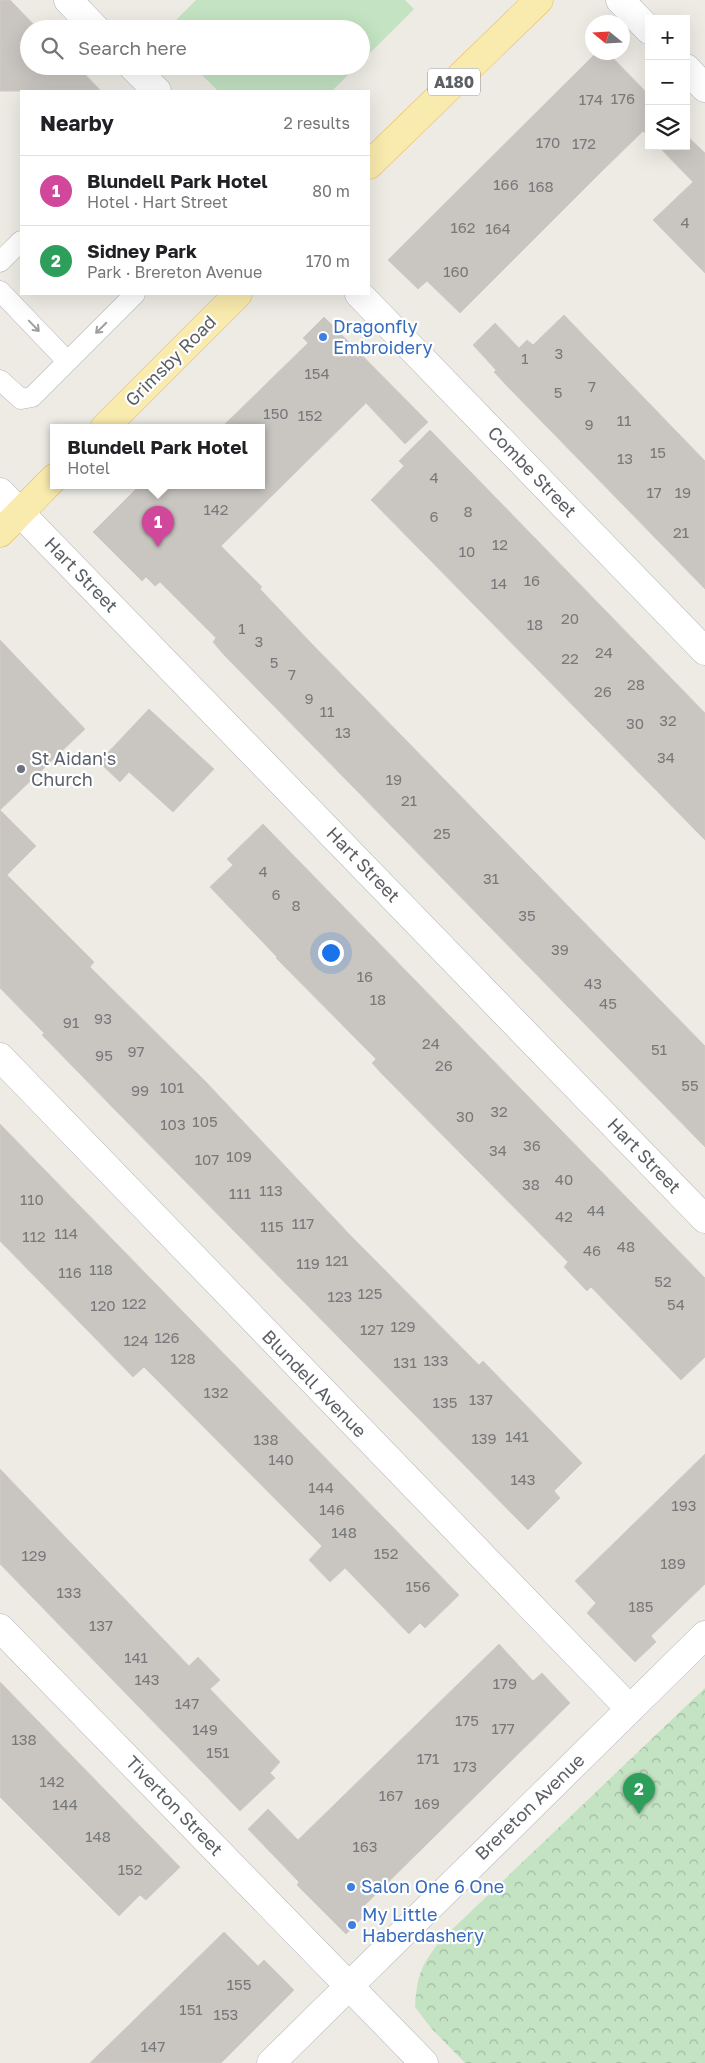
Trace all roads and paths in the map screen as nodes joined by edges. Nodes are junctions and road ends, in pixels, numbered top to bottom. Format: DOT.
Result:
graph roads {
  1 [pos="68,0"];
  2 [pos="539,0"];
  3 [pos="620,0"];
  4 [pos="87,20"];
  5 [pos="645,26"];
  6 [pos="690,72"];
  7 [pos="141,75"];
  8 [pos="705,88"];
  9 [pos="155,90"];
  10 [pos="370,163"];
  11 [pos="20,242"];
  12 [pos="0,262"];
  13 [pos="0,292"];
  14 [pos="134,295"];
  15 [pos="237,295"];
  16 [pos="360,295"];
  17 [pos="67,361"];
  18 [pos="0,380"];
  19 [pos="108,424"];
  20 [pos="50,482"];
  21 [pos="0,492"];
  22 [pos="20,512"];
  23 [pos="0,532"];
  24 [pos="705,651"];
  25 [pos="0,1058"];
  26 [pos="705,1219"];
  27 [pos="0,1628"];
  28 [pos="705,1635"];
  29 [pos="630,1709"];
  30 [pos="348,1985"];
  31 [pos="271,2063"];
  32 [pos="424,2063"];
  1 -- 4 [label="street"];
  2 -- 10 [label="main road, A180"];
  3 -- 5 [label="street"];
  6 -- 8 [label="street"];
  7 -- 9 [label="street"];
  11 -- 12 [label="lane"];
  13 -- 17 [label="lane, one-way"];
  14 -- 17 [label="lane, one-way"];
  15 -- 19 [label="main road, Grimsby Road"];
  16 -- 24 [label="street, Combe Street"];
  17 -- 18 [label="lane"];
  20 -- 22 [label="main road"];
  21 -- 22 [label="street, Hart Street"];
  22 -- 23 [label="main road"];
  22 -- 26 [label="street, Hart Street"];
  25 -- 29 [label="street, Blundell Avenue"];
  27 -- 30 [label="street, Tiverton Street"];
  28 -- 29 [label="street, Brereton Avenue"];
  29 -- 30 [label="street, Brereton Avenue"];
  30 -- 31 [label="street, Brereton Avenue"];
  30 -- 32 [label="street, Tiverton Street"];
}
